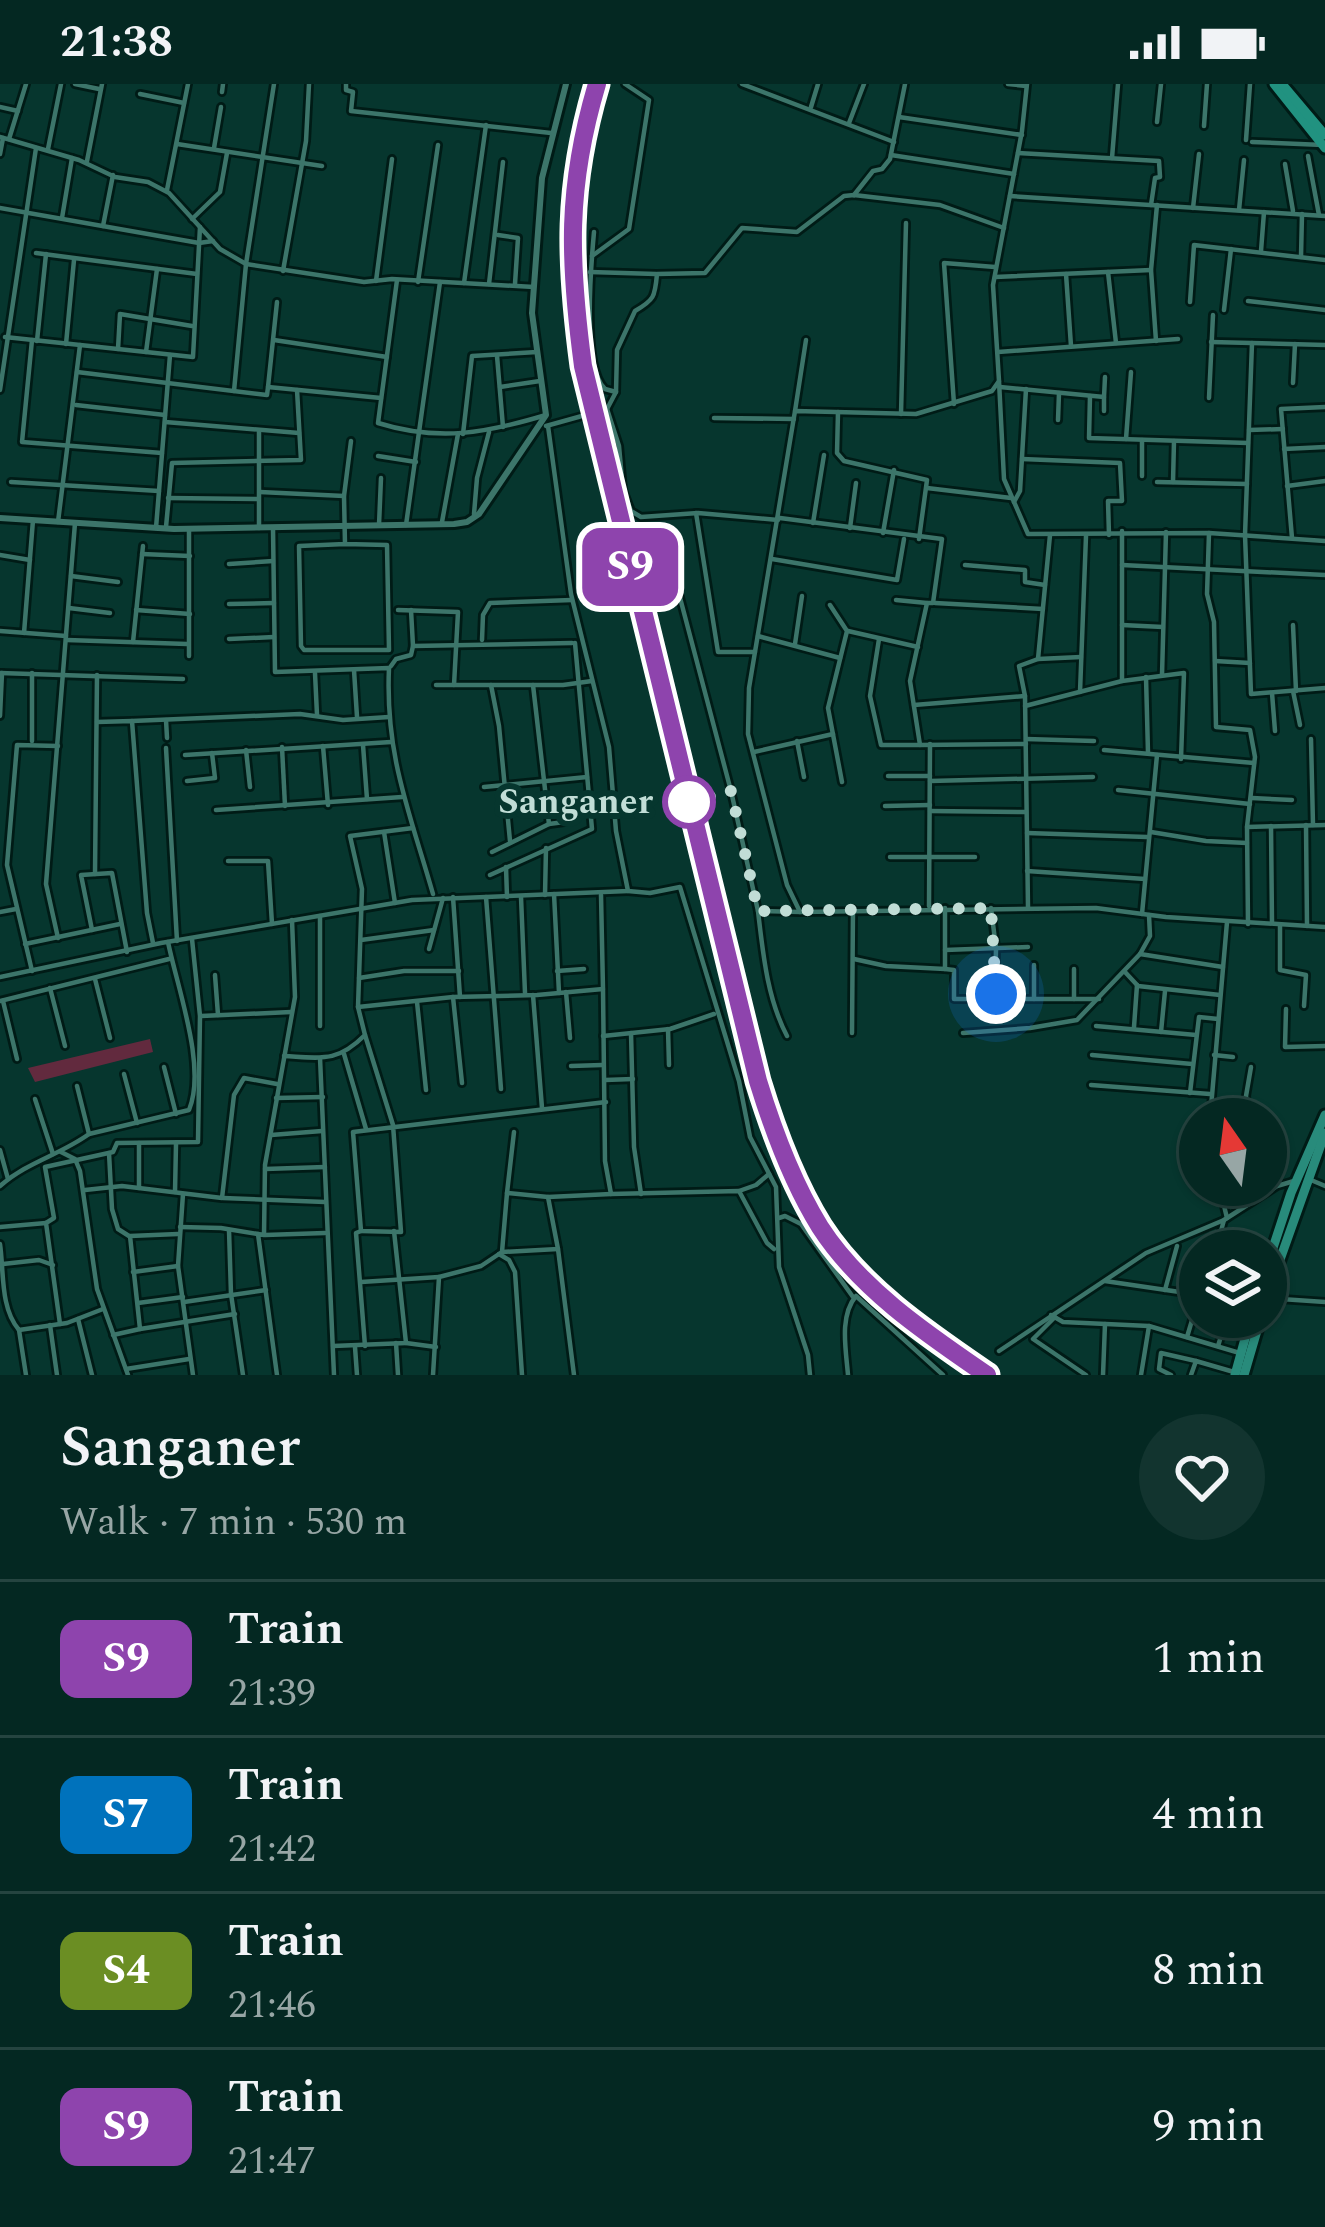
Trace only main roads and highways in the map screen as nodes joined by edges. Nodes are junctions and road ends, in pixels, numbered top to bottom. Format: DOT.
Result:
graph roads {
  1 [pos="1278,84"];
  2 [pos="1324,143"];
  3 [pos="1325,1114"];
  4 [pos="1325,1133"];
  5 [pos="1301,1180"];
  6 [pos="1280,1230"];
  7 [pos="1286,1230"];
  8 [pos="1248,1338"];
  9 [pos="1252,1338"];
  10 [pos="1245,1354"];
  11 [pos="1238,1374"];
  1 -- 2 [label="highway"];
  3 -- 5 [label="main road"];
  4 -- 5 [label="main road"];
  5 -- 6 [label="main road"];
  5 -- 7 [label="main road"];
  8 -- 10 [label="main road"];
  9 -- 10 [label="main road"];
  10 -- 11 [label="main road"];
}
